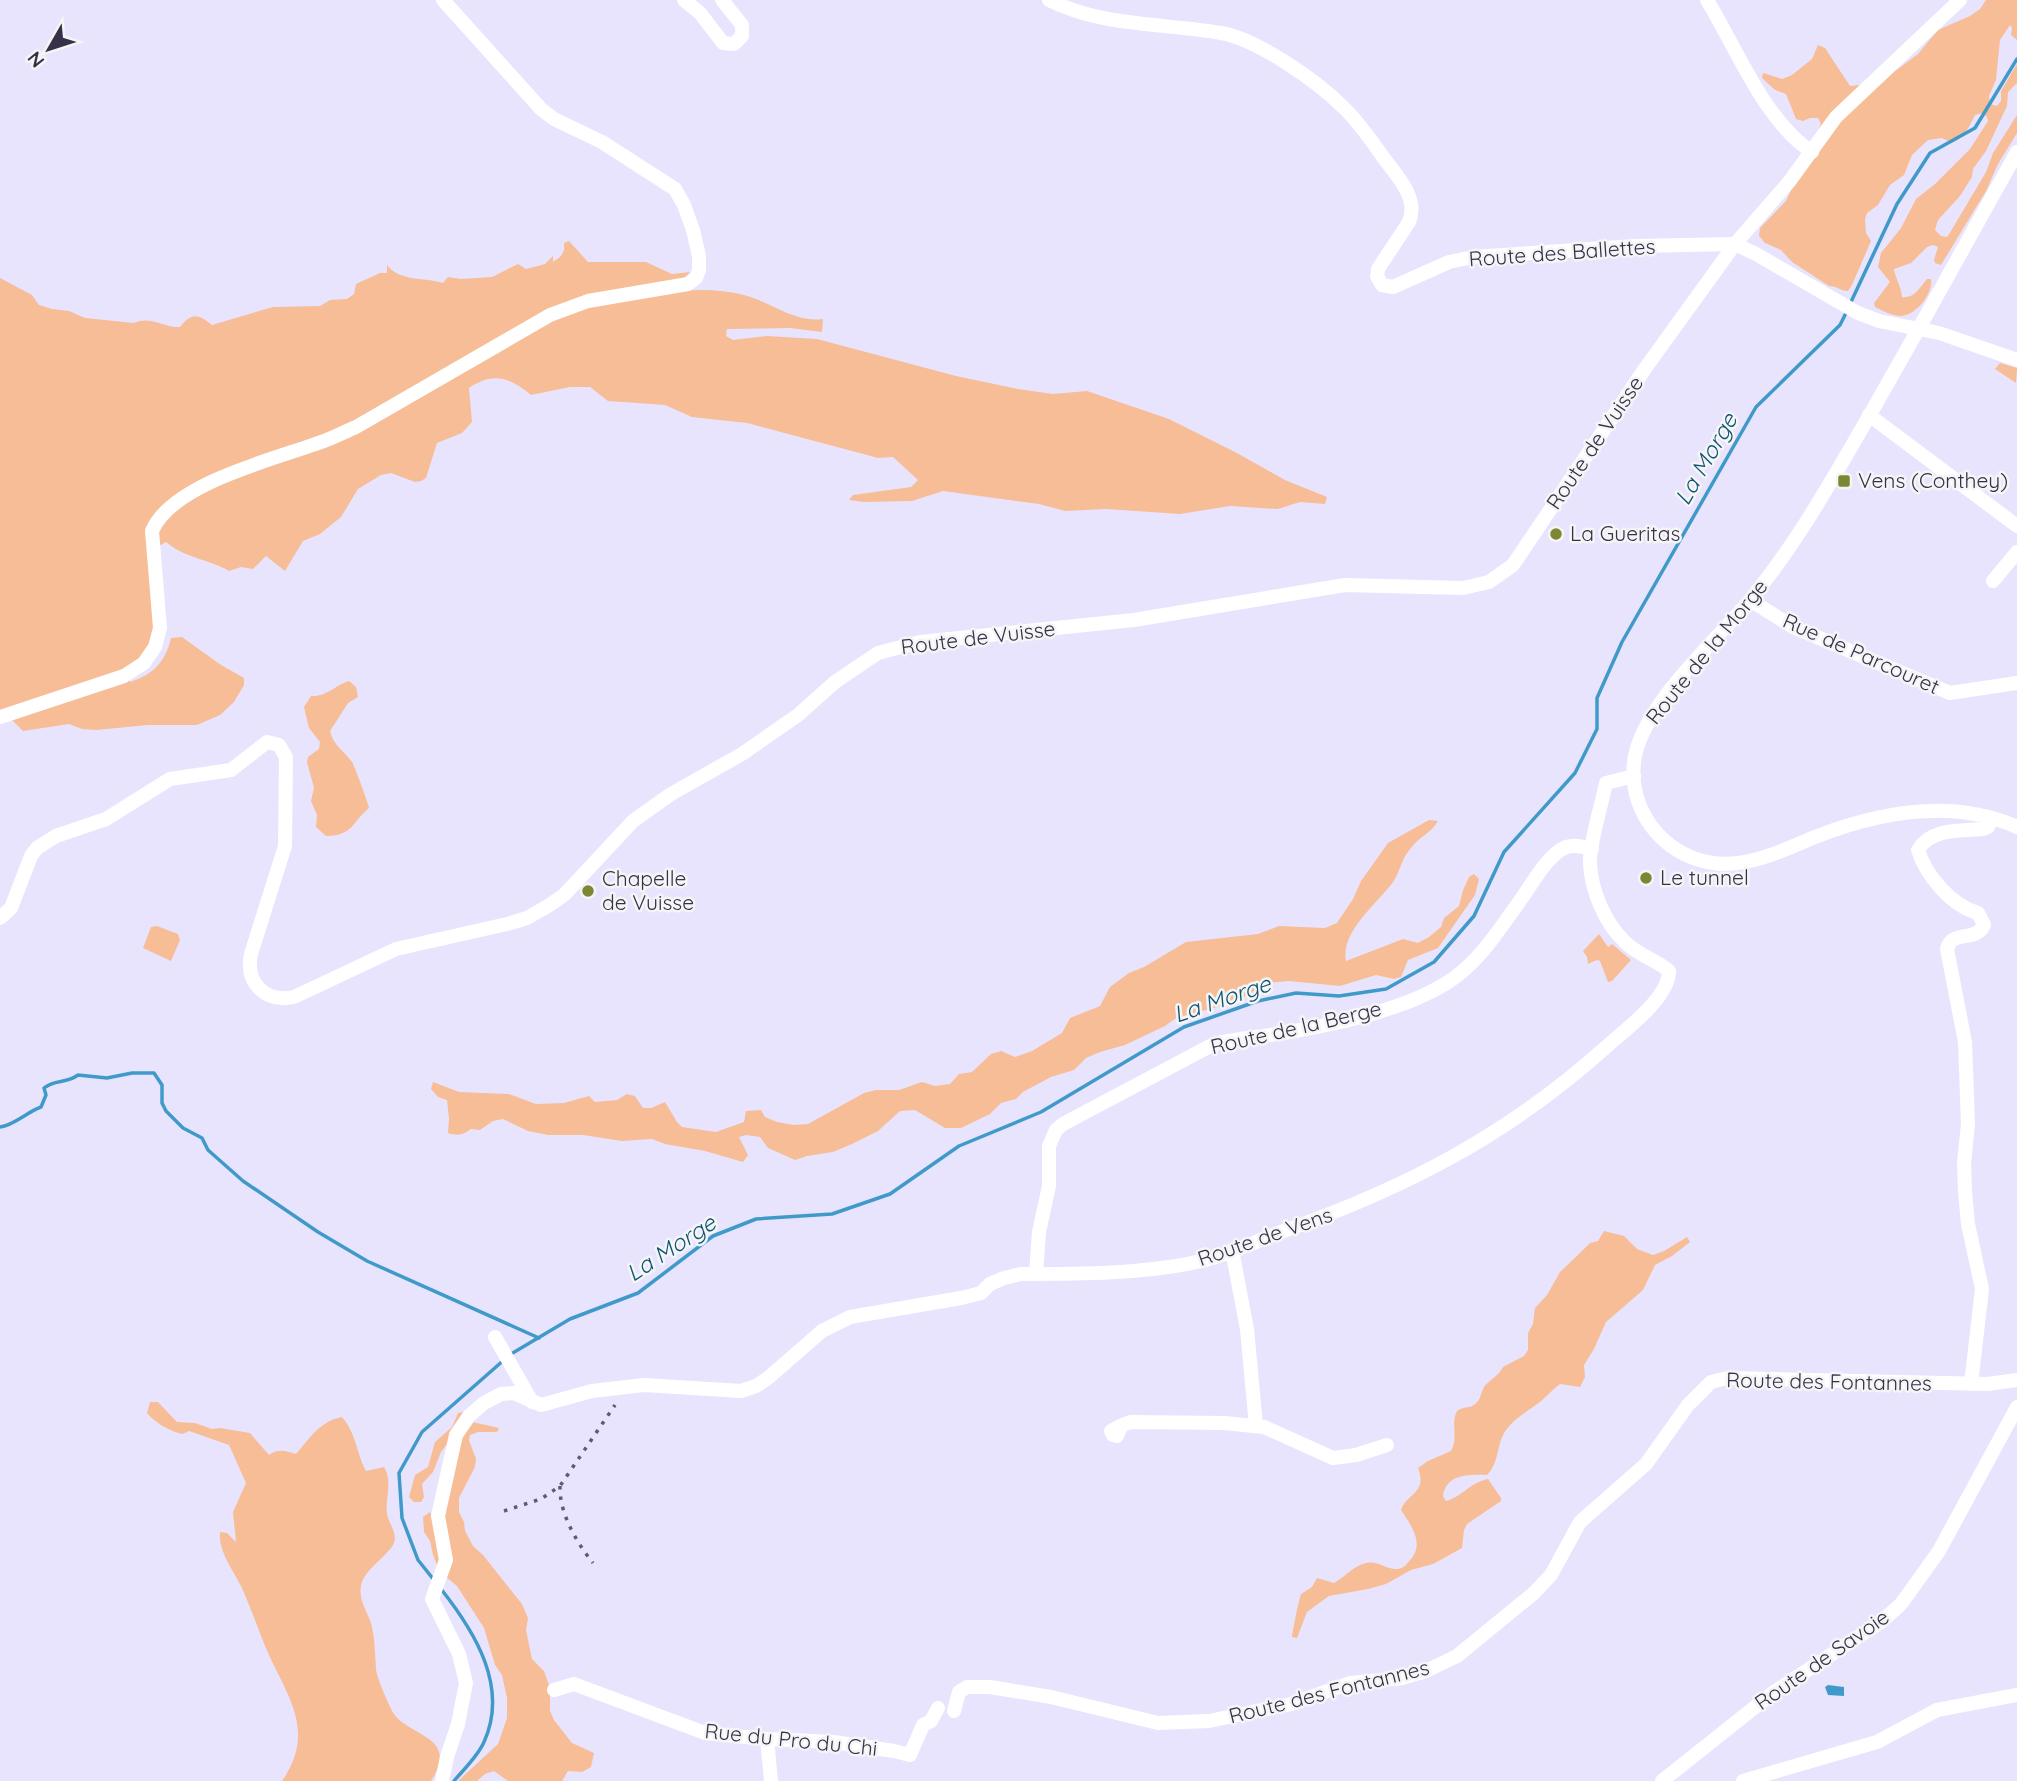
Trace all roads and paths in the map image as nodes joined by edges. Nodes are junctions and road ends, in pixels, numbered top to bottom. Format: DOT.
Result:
graph roads {
  1 [pos="443,0"];
  2 [pos="684,0"];
  3 [pos="722,0"];
  4 [pos="1049,0"];
  5 [pos="1707,0"];
  6 [pos="1960,0"];
  7 [pos="1812,152"];
  8 [pos="2017,152"];
  9 [pos="1735,244"];
  10 [pos="1920,328"];
  11 [pos="2017,360"];
  12 [pos="1869,415"];
  13 [pos="2017,526"];
  14 [pos="2017,552"];
  15 [pos="1993,581"];
  16 [pos="1750,600"];
  17 [pos="2017,683"];
  18 [pos="0,717"];
  19 [pos="1634,776"];
  20 [pos="1991,819"];
  21 [pos="2017,827"];
  22 [pos="1592,849"];
  23 [pos="0,918"];
  24 [pos="1232,1250"];
  25 [pos="1036,1274"];
  26 [pos="498,1342"];
  27 [pos="2017,1380"];
  28 [pos="1971,1384"];
  29 [pos="532,1402"];
  30 [pos="2017,1407"];
  31 [pos="1121,1426"];
  32 [pos="1256,1426"];
  33 [pos="1387,1445"];
  34 [pos="554,1690"];
  35 [pos="2017,1695"];
  36 [pos="938,1708"];
  37 [pos="954,1711"];
  38 [pos="767,1739"];
  39 [pos="443,1776"];
  40 [pos="771,1781"];
  41 [pos="1662,1781"];
  42 [pos="1743,1781"];
  1 -- 18 [label="street"];
  2 -- 3 [label="street"];
  4 -- 9 [label="street, Route des Ballettes"];
  5 -- 7 [label="street"];
  6 -- 7 [label="street, Route de Vuisse"];
  7 -- 9 [label="street, Route de Vuisse"];
  8 -- 10 [label="street, Route de la Morge"];
  9 -- 10 [label="street"];
  9 -- 23 [label="street, Route de Vuisse"];
  10 -- 11 [label="street"];
  10 -- 12 [label="street, Route de la Morge"];
  12 -- 13 [label="street"];
  12 -- 16 [label="street, Route de la Morge"];
  14 -- 15 [label="street"];
  16 -- 17 [label="street, Rue de Parcouret"];
  16 -- 19 [label="street, Route de la Morge"];
  19 -- 20 [label="street, Route de la Morge"];
  19 -- 22 [label="street"];
  20 -- 21 [label="street, Route de la Morge"];
  20 -- 28 [label="street"];
  22 -- 24 [label="street, Route de Vens"];
  22 -- 25 [label="street, Route de la Berge"];
  24 -- 25 [label="street, Route de Vens"];
  24 -- 32 [label="street"];
  25 -- 29 [label="street, Route de Vens"];
  26 -- 29 [label="street"];
  27 -- 28 [label="street, Route des Fontannes"];
  28 -- 37 [label="street, Route des Fontannes"];
  29 -- 39 [label="street, Route de Vens"];
  30 -- 41 [label="street, Route de Savoie"];
  31 -- 32 [label="street"];
  32 -- 33 [label="street"];
  34 -- 38 [label="street, Rue du Pro du Chi"];
  35 -- 42 [label="street"];
  36 -- 38 [label="street, Rue du Pro du Chi"];
  38 -- 40 [label="street"];
}
